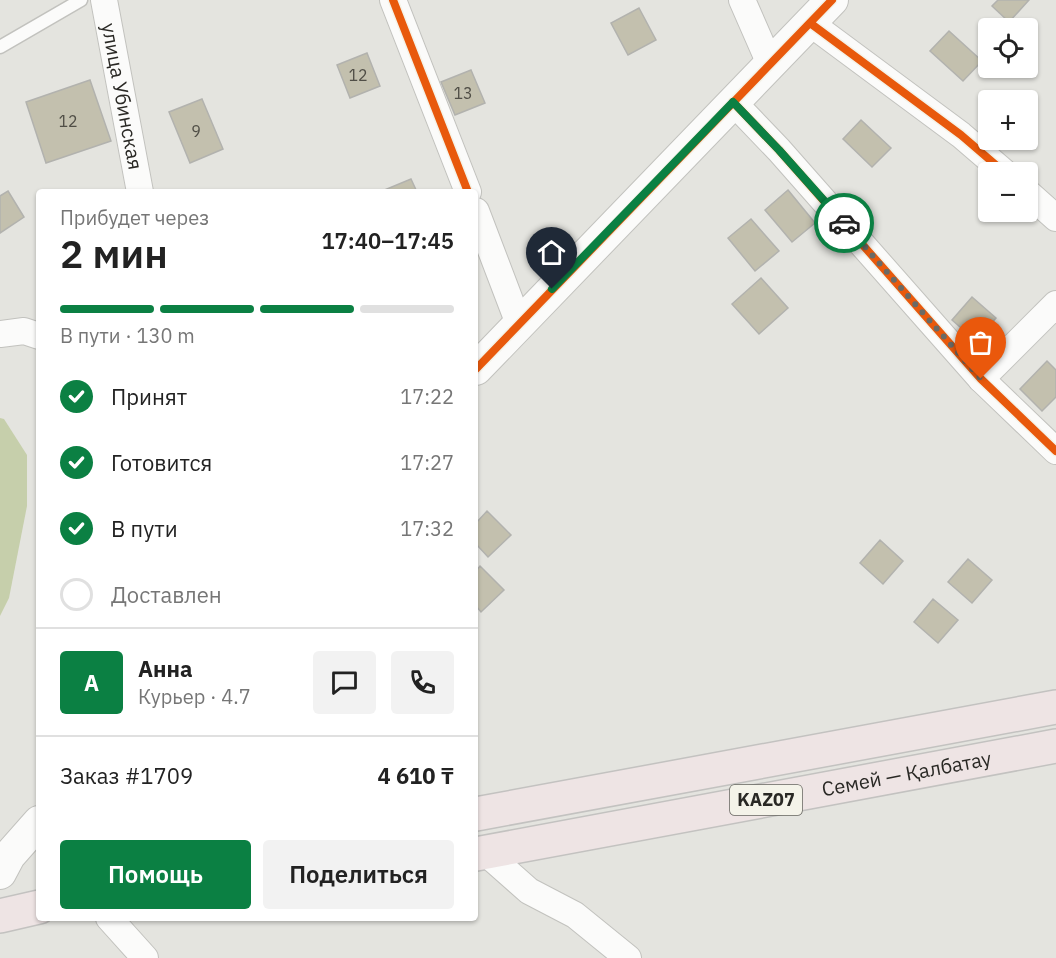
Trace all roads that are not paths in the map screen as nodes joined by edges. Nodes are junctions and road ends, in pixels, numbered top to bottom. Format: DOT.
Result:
graph roads {
  1 [pos="81,0"];
  2 [pos="104,0"];
  3 [pos="393,0"];
  4 [pos="742,0"];
  5 [pos="832,0"];
  6 [pos="810,23"];
  7 [pos="0,47"];
  8 [pos="770,64"];
  9 [pos="733,102"];
  10 [pos="992,162"];
  11 [pos="139,189"];
  12 [pos="467,189"];
  13 [pos="1038,202"];
  14 [pos="478,216"];
  15 [pos="1056,218"];
  16 [pos="1056,304"];
  17 [pos="519,324"];
  18 [pos="0,334"];
  19 [pos="36,335"];
  20 [pos="478,367"];
  21 [pos="981,379"];
  22 [pos="1056,451"];
  23 [pos="1056,707"];
  24 [pos="1056,746"];
  25 [pos="478,814"];
  26 [pos="36,825"];
  27 [pos="481,854"];
  28 [pos="0,873"];
  29 [pos="113,921"];
  30 [pos="145,958"];
  31 [pos="628,958"];
  1 -- 7 [label="lane"];
  2 -- 11 [label="street, улица Убинская"];
  3 -- 12 [label="street"];
  4 -- 8 [label="street"];
  5 -- 6 [label="street"];
  6 -- 8 [label="street"];
  6 -- 10 [label="street"];
  8 -- 9 [label="street"];
  9 -- 17 [label="street"];
  9 -- 21 [label="street"];
  13 -- 15 [label="street"];
  14 -- 17 [label="street"];
  16 -- 21 [label="street"];
  17 -- 20 [label="street"];
  18 -- 19 [label="street"];
  21 -- 22 [label="street"];
  23 -- 25 [label="highway, Семей — Қалбатау / KAZ07"];
  24 -- 27 [label="highway, Семей — Қалбатау / KAZ07"];
  26 -- 28 [label="street"];
  27 -- 31 [label="street"];
  29 -- 30 [label="street"];
}
